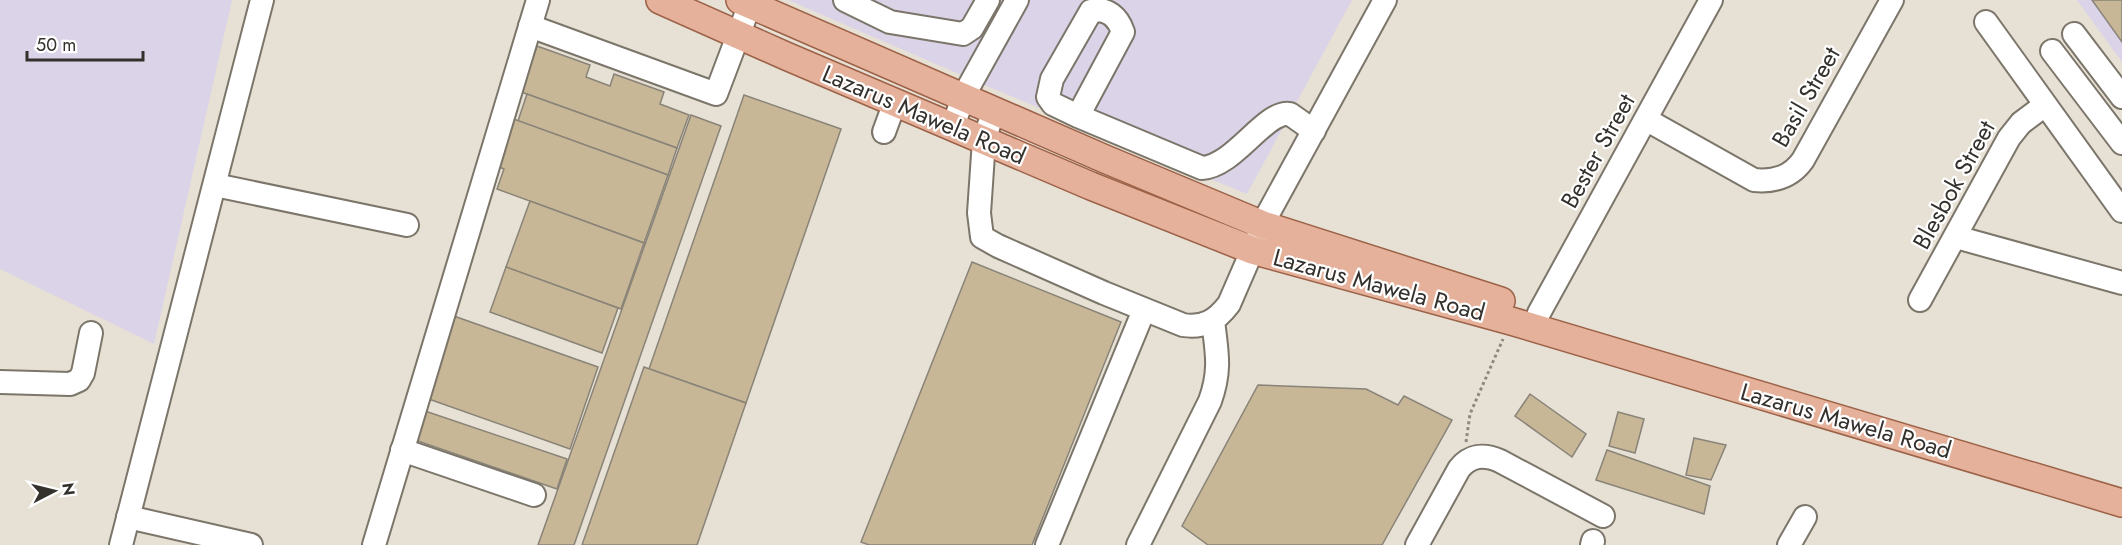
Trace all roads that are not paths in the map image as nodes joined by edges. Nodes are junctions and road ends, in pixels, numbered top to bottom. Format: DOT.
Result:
graph roads {
  1 [pos="262,0"];
  2 [pos="538,0"];
  3 [pos="660,0"];
  4 [pos="845,0"];
  5 [pos="877,0"];
  6 [pos="988,0"];
  7 [pos="1017,0"];
  8 [pos="1385,0"];
  9 [pos="1711,0"];
  10 [pos="1892,0"];
  11 [pos="745,2"];
  12 [pos="890,22"];
  13 [pos="1986,22"];
  14 [pos="530,26"];
  15 [pos="738,34"];
  16 [pos="2074,34"];
  17 [pos="2052,51"];
  18 [pos="963,97"];
  19 [pos="2122,98"];
  20 [pos="896,102"];
  21 [pos="2045,105"];
  22 [pos="994,110"];
  23 [pos="1078,116"];
  24 [pos="1647,120"];
  25 [pos="953,127"];
  26 [pos="1314,131"];
  27 [pos="884,132"];
  28 [pos="984,140"];
  29 [pos="2122,143"];
  30 [pos="215,185"];
  31 [pos="2122,211"];
  32 [pos="407,225"];
  33 [pos="1263,225"];
  34 [pos="1956,237"];
  35 [pos="1252,250"];
  36 [pos="2122,283"];
  37 [pos="1920,300"];
  38 [pos="1143,310"];
  39 [pos="1213,321"];
  40 [pos="1528,321"];
  41 [pos="91,333"];
  42 [pos="0,382"];
  43 [pos="402,450"];
  44 [pos="2122,490"];
  45 [pos="534,495"];
  46 [pos="2122,503"];
  47 [pos="1603,516"];
  48 [pos="129,517"];
  49 [pos="1805,517"];
  50 [pos="121,545"];
  51 [pos="251,545"];
  52 [pos="374,545"];
  53 [pos="1047,545"];
  54 [pos="1138,545"];
  55 [pos="1417,545"];
  56 [pos="1790,545"];
  1 -- 30 [label="street"];
  2 -- 14 [label="street"];
  3 -- 15 [label="main road, Lazarus Mawela Road"];
  4 -- 12 [label="street"];
  5 -- 12 [label="street"];
  6 -- 12 [label="street"];
  7 -- 18 [label="street"];
  8 -- 26 [label="street"];
  9 -- 24 [label="street, Bester Street"];
  10 -- 24 [label="street, Basil Street"];
  11 -- 15 [label="street"];
  11 -- 18 [label="main road, Lazarus Mawela Road"];
  13 -- 21 [label="street"];
  14 -- 15 [label="street"];
  14 -- 43 [label="street"];
  15 -- 20 [label="main road, Lazarus Mawela Road"];
  16 -- 19 [label="street"];
  17 -- 29 [label="street"];
  18 -- 22 [label="main road, Lazarus Mawela Road"];
  18 -- 25 [label="street"];
  20 -- 25 [label="main road, Lazarus Mawela Road"];
  20 -- 27 [label="street"];
  21 -- 31 [label="street"];
  21 -- 34 [label="street, Blesbok Street"];
  22 -- 28 [label="street"];
  22 -- 33 [label="main road, Lazarus Mawela Road"];
  23 -- 26 [label="street"];
  24 -- 40 [label="street, Bester Street"];
  25 -- 28 [label="main road, Lazarus Mawela Road"];
  26 -- 33 [label="street"];
  28 -- 35 [label="main road, Lazarus Mawela Road"];
  28 -- 38 [label="street"];
  30 -- 32 [label="street"];
  30 -- 48 [label="street"];
  33 -- 35 [label="street"];
  33 -- 40 [label="main road, Lazarus Mawela Road"];
  34 -- 36 [label="street"];
  34 -- 37 [label="street, Blesbok Street"];
  35 -- 39 [label="street"];
  35 -- 40 [label="main road, Lazarus Mawela Road"];
  38 -- 39 [label="street"];
  38 -- 53 [label="street"];
  39 -- 54 [label="street"];
  40 -- 44 [label="main road, Lazarus Mawela Road"];
  40 -- 46 [label="main road, Lazarus Mawela Road"];
  41 -- 42 [label="street"];
  43 -- 45 [label="street"];
  43 -- 52 [label="street"];
  47 -- 55 [label="street"];
  48 -- 50 [label="street"];
  48 -- 51 [label="street"];
  49 -- 56 [label="street"];
}
